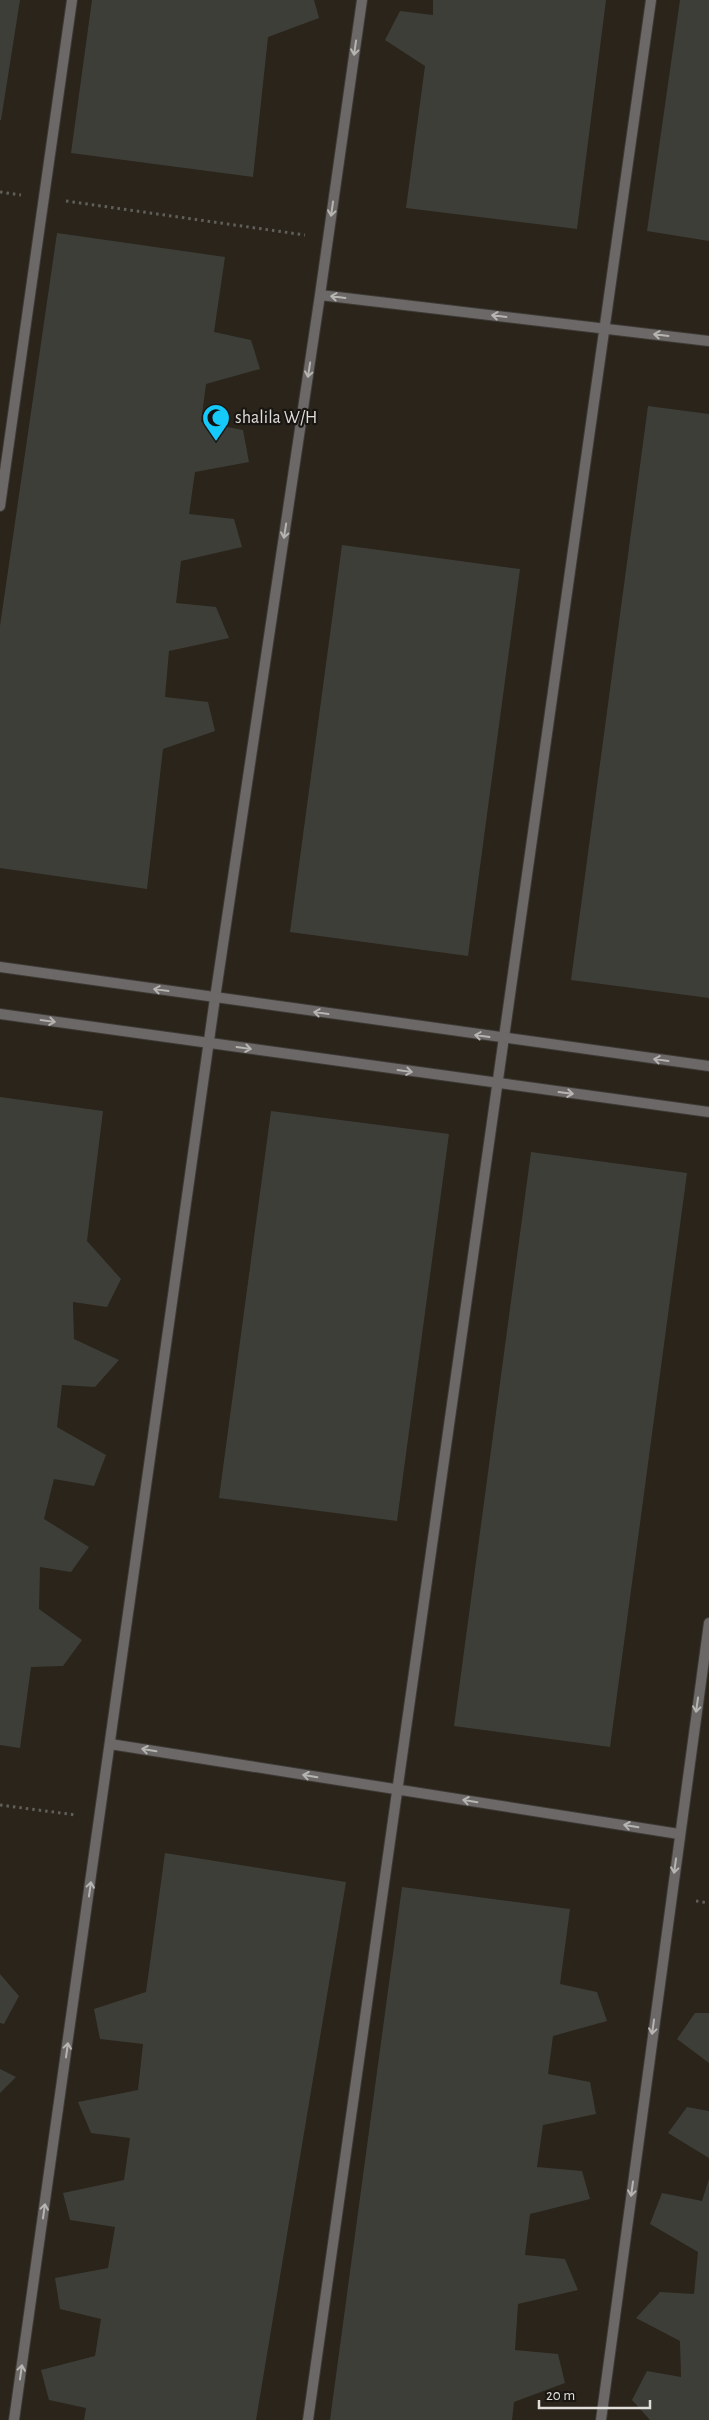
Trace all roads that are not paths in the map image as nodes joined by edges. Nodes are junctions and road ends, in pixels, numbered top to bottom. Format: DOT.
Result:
graph roads {
  1 [pos="72,0"];
  2 [pos="362,0"];
  3 [pos="651,0"];
  4 [pos="320,295"];
  5 [pos="604,328"];
  6 [pos="709,341"];
  7 [pos="0,506"];
  8 [pos="0,967"];
  9 [pos="215,998"];
  10 [pos="0,1014"];
  11 [pos="503,1039"];
  12 [pos="209,1043"];
  13 [pos="709,1066"];
  14 [pos="497,1084"];
  15 [pos="709,1112"];
  16 [pos="709,1623"];
  17 [pos="110,1744"];
  18 [pos="397,1790"];
  19 [pos="679,1834"];
  20 [pos="14,2420"];
  21 [pos="308,2420"];
  22 [pos="601,2420"];
  1 -- 7 [label="street"];
  2 -- 4 [label="street, one-way"];
  3 -- 5 [label="street"];
  5 -- 4 [label="street, one-way"];
  4 -- 9 [label="street, one-way"];
  6 -- 5 [label="street, one-way"];
  5 -- 11 [label="street"];
  9 -- 8 [label="street, one-way"];
  11 -- 9 [label="street, one-way"];
  9 -- 12 [label="street"];
  10 -- 12 [label="street, one-way"];
  13 -- 11 [label="street, one-way"];
  11 -- 14 [label="street"];
  12 -- 14 [label="street, one-way"];
  12 -- 17 [label="street"];
  14 -- 15 [label="street, one-way"];
  14 -- 18 [label="street"];
  16 -- 19 [label="street, one-way"];
  18 -- 17 [label="street, one-way"];
  20 -- 17 [label="street, one-way"];
  19 -- 18 [label="street, one-way"];
  18 -- 21 [label="street"];
  19 -- 22 [label="street, one-way"];
}
